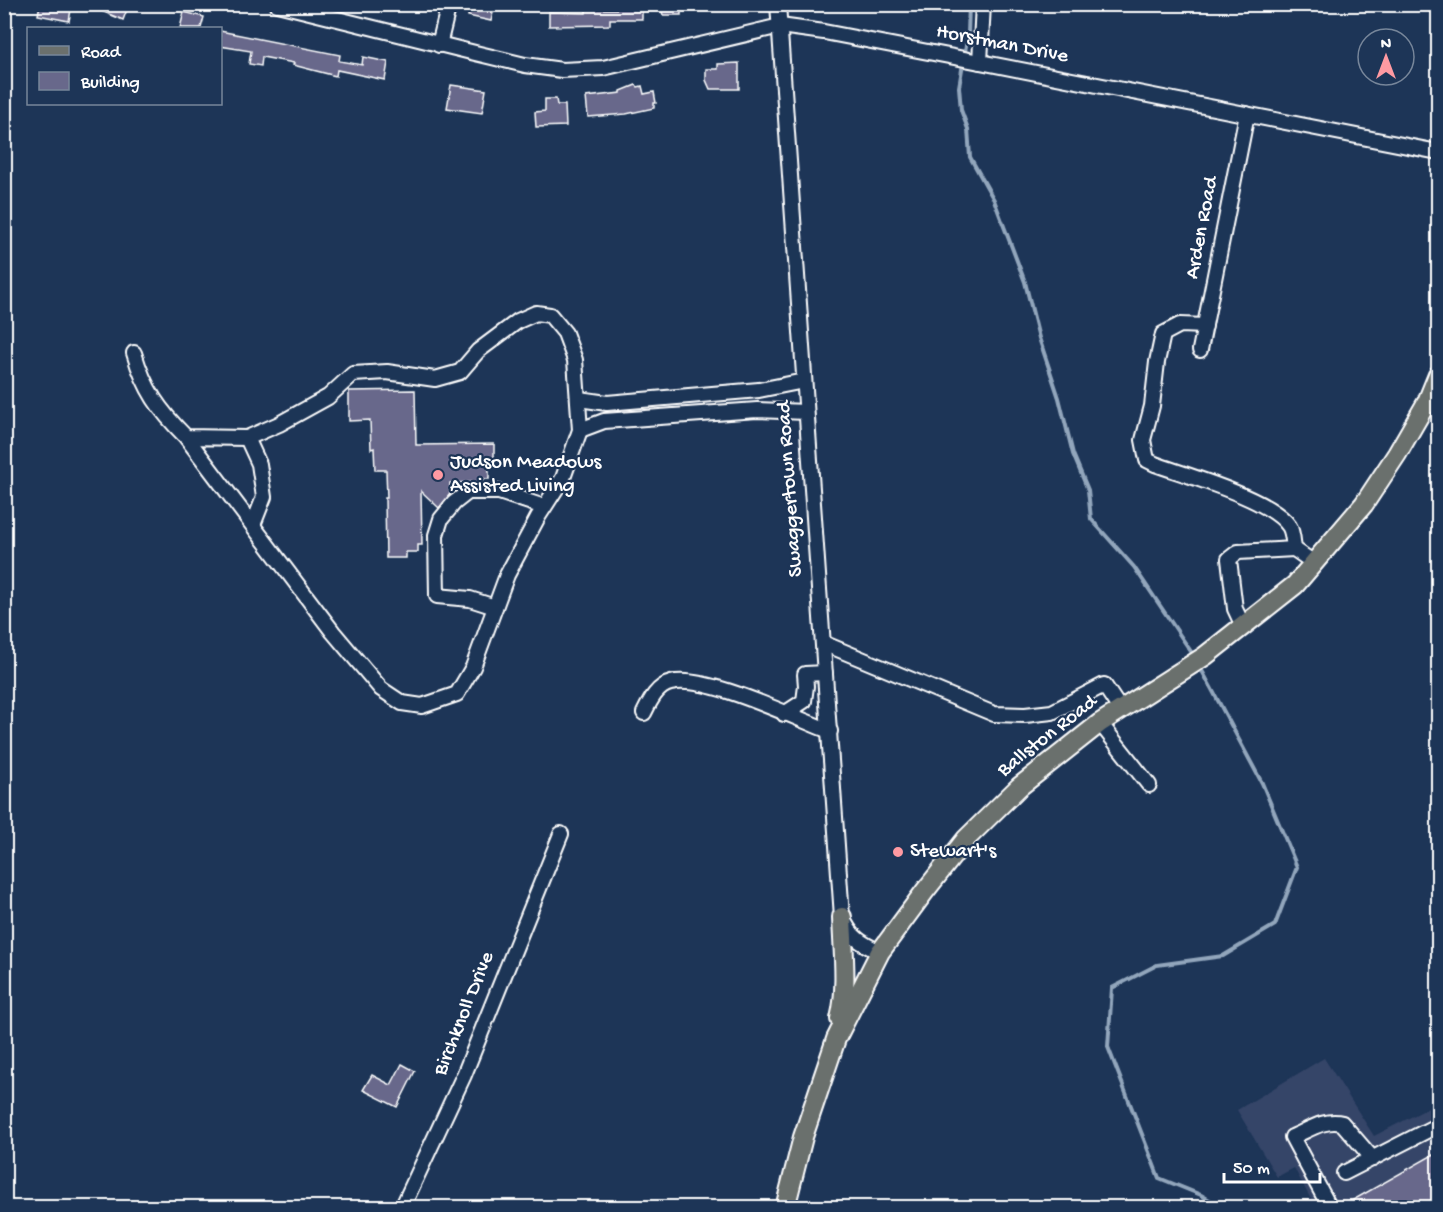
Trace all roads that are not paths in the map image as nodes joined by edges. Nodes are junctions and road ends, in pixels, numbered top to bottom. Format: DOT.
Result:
graph roads {
  1 [pos="277,4"];
  2 [pos="449,4"];
  3 [pos="778,4"];
  4 [pos="983,4"];
  5 [pos="780,26"];
  6 [pos="440,45"];
  7 [pos="980,62"];
  8 [pos="1247,114"];
  9 [pos="1438,152"];
  10 [pos="1205,326"];
  11 [pos="1200,350"];
  12 [pos="135,353"];
  13 [pos="1438,375"];
  14 [pos="804,381"];
  15 [pos="579,399"];
  16 [pos="806,412"];
  17 [pos="580,430"];
  18 [pos="186,437"];
  19 [pos="247,438"];
  20 [pos="544,507"];
  21 [pos="253,525"];
  22 [pos="1294,549"];
  23 [pos="1314,563"];
  24 [pos="495,607"];
  25 [pos="1243,626"];
  26 [pos="823,644"];
  27 [pos="825,673"];
  28 [pos="1120,709"];
  29 [pos="644,713"];
  30 [pos="784,714"];
  31 [pos="1100,723"];
  32 [pos="830,731"];
  33 [pos="1149,785"];
  34 [pos="561,834"];
  35 [pos="842,917"];
  36 [pos="880,952"];
  37 [pos="836,1039"];
  38 [pos="1438,1125"];
  39 [pos="1373,1159"];
  40 [pos="1344,1173"];
  41 [pos="402,1208"];
  42 [pos="785,1208"];
  43 [pos="1330,1208"];
  1 -- 6 [label="street, Horstman Drive"];
  2 -- 6 [label="street"];
  3 -- 5 [label="street, Swaggertown Road"];
  4 -- 7 [label="street"];
  5 -- 6 [label="street, Horstman Drive"];
  5 -- 7 [label="street, Horstman Drive"];
  5 -- 14 [label="street, Swaggertown Road"];
  7 -- 8 [label="street, Horstman Drive"];
  8 -- 9 [label="street, Horstman Drive"];
  8 -- 10 [label="street, Arden Road"];
  10 -- 11 [label="street, Arden Road"];
  10 -- 22 [label="street"];
  12 -- 18 [label="street"];
  13 -- 23 [label="main road, Ballston Road"];
  14 -- 15 [label="street"];
  14 -- 16 [label="street, Swaggertown Road"];
  15 -- 17 [label="street"];
  15 -- 19 [label="street"];
  16 -- 17 [label="street"];
  16 -- 26 [label="street, Swaggertown Road"];
  17 -- 20 [label="street"];
  18 -- 19 [label="street"];
  18 -- 21 [label="street"];
  19 -- 21 [label="street"];
  20 -- 24 [label="street"];
  20 -- 24 [label="street"];
  21 -- 24 [label="street"];
  22 -- 23 [label="street"];
  22 -- 25 [label="street"];
  23 -- 25 [label="main road, Ballston Road"];
  25 -- 28 [label="main road, Ballston Road"];
  26 -- 27 [label="street, Swaggertown Road"];
  26 -- 28 [label="street"];
  27 -- 30 [label="street"];
  27 -- 32 [label="street, Swaggertown Road"];
  28 -- 31 [label="main road, Ballston Road"];
  29 -- 30 [label="street"];
  30 -- 32 [label="street"];
  31 -- 33 [label="street"];
  31 -- 36 [label="main road, Ballston Road"];
  32 -- 35 [label="street, Swaggertown Road"];
  34 -- 41 [label="street, Birchknoll Drive"];
  35 -- 36 [label="street"];
  35 -- 37 [label="main road"];
  36 -- 37 [label="main road, Ballston Road"];
  37 -- 42 [label="main road, Ballston Road"];
  38 -- 39 [label="street"];
  39 -- 40 [label="street"];
  39 -- 43 [label="street"];
}
